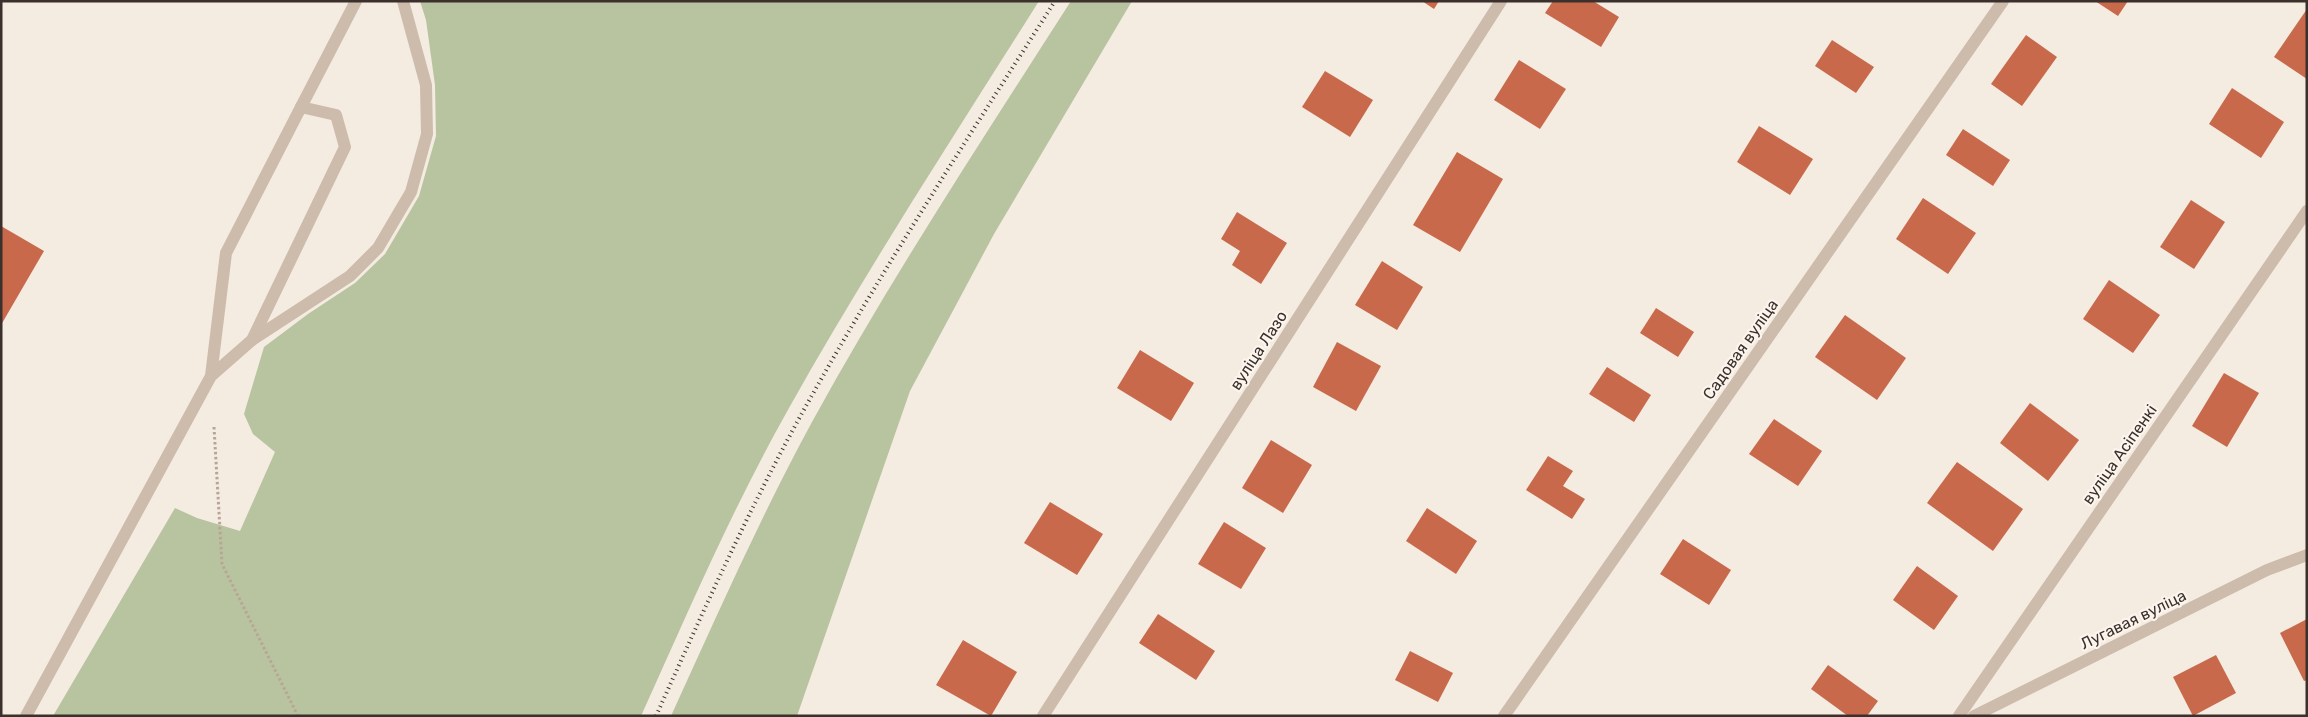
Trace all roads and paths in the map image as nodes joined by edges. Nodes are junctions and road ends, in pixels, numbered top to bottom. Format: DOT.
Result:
graph roads {
  1 [pos="356,1"];
  2 [pos="403,1"];
  3 [pos="1501,1"];
  4 [pos="2003,1"];
  5 [pos="301,107"];
  6 [pos="2307,211"];
  7 [pos="252,340"];
  8 [pos="211,376"];
  9 [pos="214,426"];
  10 [pos="2307,555"];
  11 [pos="26,716"];
  12 [pos="298,716"];
  13 [pos="1043,716"];
  14 [pos="1504,716"];
  15 [pos="1959,716"];
  16 [pos="1974,716"];
  1 -- 5 [label="street"];
  2 -- 7 [label="street"];
  3 -- 13 [label="street, вуліца Лазо"];
  4 -- 14 [label="street, Садовая вуліца"];
  5 -- 7 [label="street"];
  5 -- 8 [label="street"];
  6 -- 15 [label="street, вуліца Асіпенкі"];
  7 -- 8 [label="street"];
  8 -- 11 [label="street"];
  9 -- 12 [label="path"];
  10 -- 16 [label="street, Лугавая вуліца"];
}
